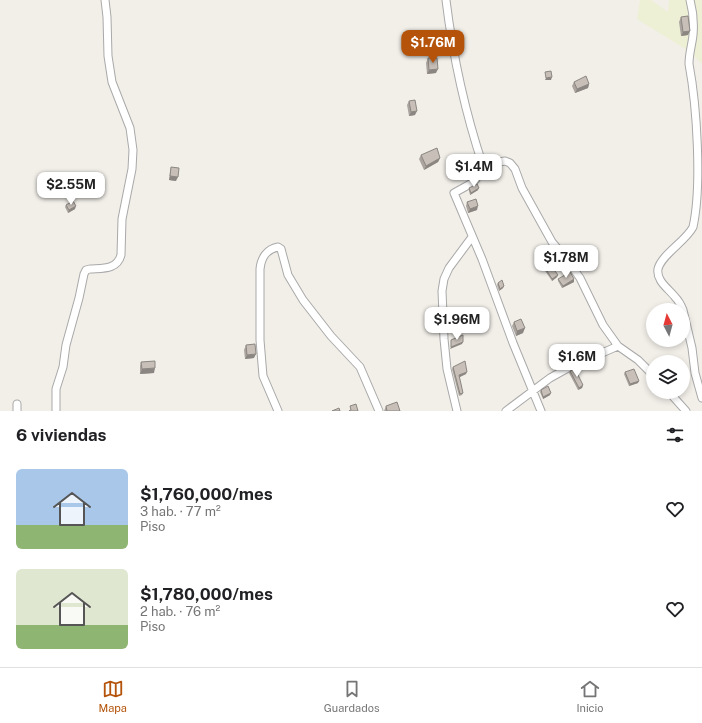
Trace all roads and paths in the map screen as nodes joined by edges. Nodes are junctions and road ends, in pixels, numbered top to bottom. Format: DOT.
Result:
graph roads {
  1 [pos="105,0"];
  2 [pos="446,0"];
  3 [pos="690,0"];
  4 [pos="483,166"];
  5 [pos="472,237"];
  6 [pos="679,303"];
  7 [pos="690,340"];
  8 [pos="618,346"];
  9 [pos="646,368"];
  10 [pos="532,391"];
  11 [pos="702,398"];
  12 [pos="675,399"];
  13 [pos="56,411"];
  14 [pos="278,411"];
  15 [pos="379,411"];
  16 [pos="456,411"];
  17 [pos="506,411"];
  18 [pos="541,411"];
  19 [pos="686,411"];
  1 -- 13 [label="street"];
  2 -- 4 [label="street"];
  3 -- 6 [label="street"];
  4 -- 5 [label="street"];
  4 -- 8 [label="street"];
  5 -- 10 [label="street"];
  5 -- 16 [label="street"];
  7 -- 11 [label="street"];
  8 -- 9 [label="street"];
  8 -- 10 [label="street"];
  10 -- 17 [label="street"];
  10 -- 18 [label="street"];
  12 -- 19 [label="street"];
  14 -- 15 [label="street"];
}
